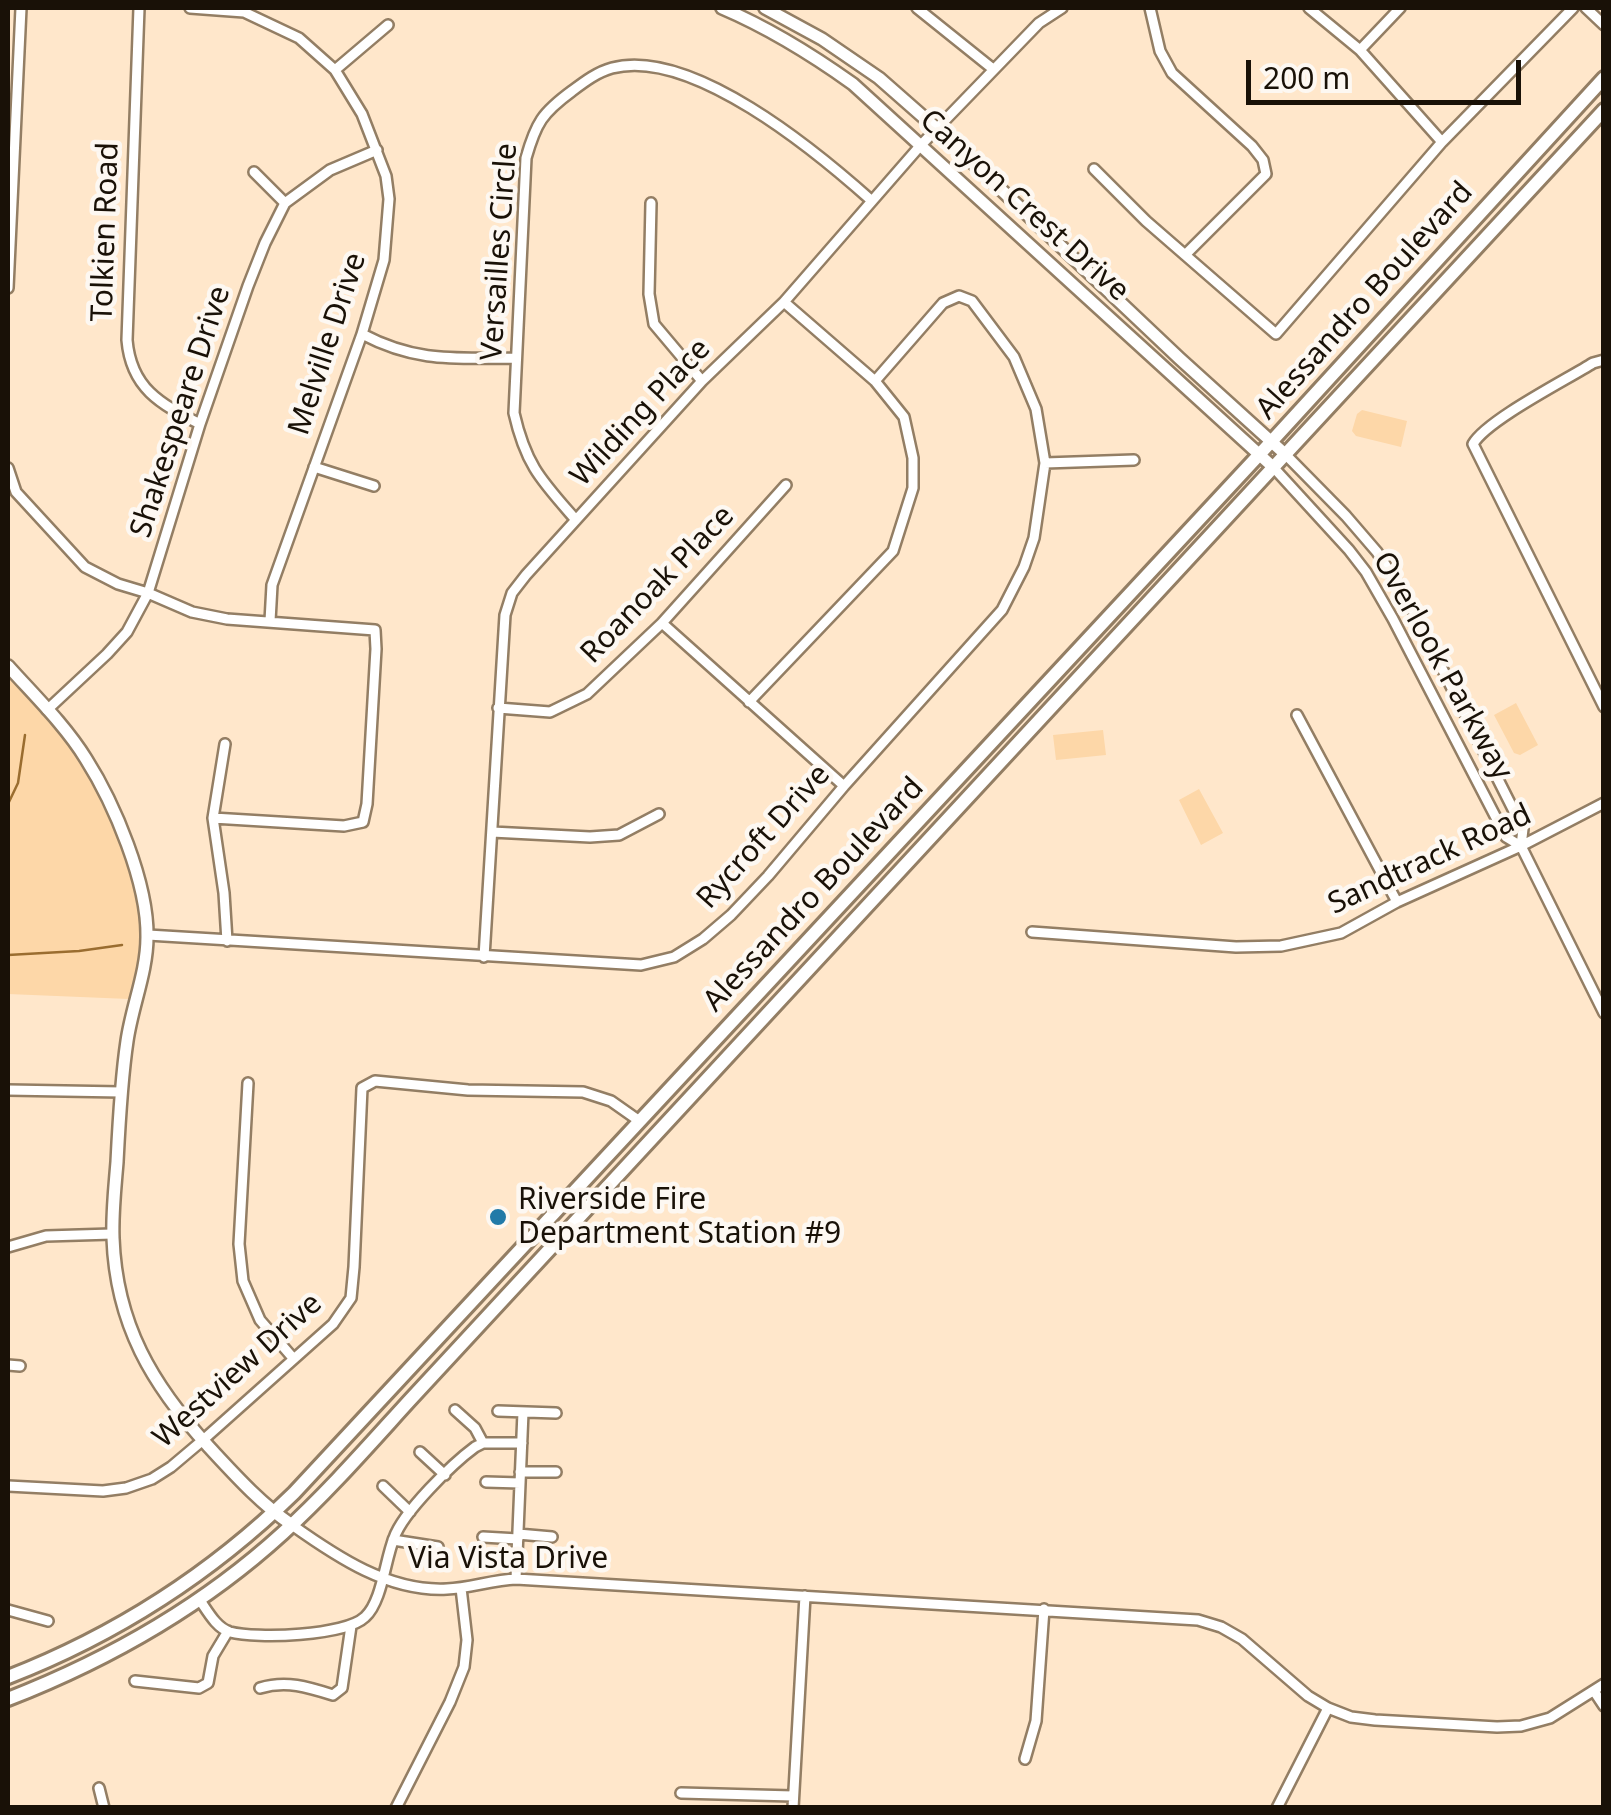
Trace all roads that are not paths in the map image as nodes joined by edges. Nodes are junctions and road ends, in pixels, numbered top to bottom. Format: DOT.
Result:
graph roads {
  1 [pos="20,8"];
  2 [pos="139,8"];
  3 [pos="190,8"];
  4 [pos="722,8"];
  5 [pos="765,8"];
  6 [pos="916,8"];
  7 [pos="1062,8"];
  8 [pos="1150,8"];
  9 [pos="1309,8"];
  10 [pos="1400,8"];
  11 [pos="1573,8"];
  12 [pos="1586,8"];
  13 [pos="245,10"];
  14 [pos="1604,24"];
  15 [pos="388,26"];
  16 [pos="1360,50"];
  17 [pos="335,70"];
  18 [pos="993,70"];
  19 [pos="1604,78"];
  20 [pos="1604,110"];
  21 [pos="936,129"];
  22 [pos="1442,142"];
  23 [pos="920,146"];
  24 [pos="377,150"];
  25 [pos="1094,169"];
  26 [pos="254,172"];
  27 [pos="10,188"];
  28 [pos="872,200"];
  29 [pos="284,203"];
  30 [pos="651,203"];
  31 [pos="1185,254"];
  32 [pos="8,288"];
  33 [pos="784,302"];
  34 [pos="362,334"];
  35 [pos="516,358"];
  36 [pos="1604,360"];
  37 [pos="875,381"];
  38 [pos="702,382"];
  39 [pos="200,424"];
  40 [pos="1272,442"];
  41 [pos="1260,454"];
  42 [pos="1286,454"];
  43 [pos="1134,460"];
  44 [pos="1045,464"];
  45 [pos="314,467"];
  46 [pos="1273,467"];
  47 [pos="8,468"];
  48 [pos="786,485"];
  49 [pos="374,486"];
  50 [pos="576,520"];
  51 [pos="148,593"];
  52 [pos="270,621"];
  53 [pos="662,623"];
  54 [pos="8,666"];
  55 [pos="749,702"];
  56 [pos="498,708"];
  57 [pos="1604,708"];
  58 [pos="47,710"];
  59 [pos="1297,715"];
  60 [pos="225,744"];
  61 [pos="844,786"];
  62 [pos="1604,803"];
  63 [pos="660,814"];
  64 [pos="213,818"];
  65 [pos="492,832"];
  66 [pos="1521,846"];
  67 [pos="1397,902"];
  68 [pos="1032,932"];
  69 [pos="148,935"];
  70 [pos="227,941"];
  71 [pos="484,957"];
  72 [pos="1604,1012"];
  73 [pos="248,1083"];
  74 [pos="8,1090"];
  75 [pos="121,1092"];
  76 [pos="638,1120"];
  77 [pos="112,1234"];
  78 [pos="8,1247"];
  79 [pos="293,1358"];
  80 [pos="8,1365"];
  81 [pos="20,1366"];
  82 [pos="455,1410"];
  83 [pos="498,1411"];
  84 [pos="523,1412"];
  85 [pos="556,1413"];
  86 [pos="203,1440"];
  87 [pos="483,1443"];
  88 [pos="522,1443"];
  89 [pos="420,1452"];
  90 [pos="556,1472"];
  91 [pos="445,1475"];
  92 [pos="520,1478"];
  93 [pos="486,1482"];
  94 [pos="8,1486"];
  95 [pos="383,1486"];
  96 [pos="274,1512"];
  97 [pos="410,1512"];
  98 [pos="292,1525"];
  99 [pos="482,1536"];
  100 [pos="518,1537"];
  101 [pos="552,1537"];
  102 [pos="393,1540"];
  103 [pos="438,1546"];
  104 [pos="382,1577"];
  105 [pos="516,1579"];
  106 [pos="461,1588"];
  107 [pos="805,1596"];
  108 [pos="198,1599"];
  109 [pos="1044,1609"];
  110 [pos="8,1610"];
  111 [pos="48,1621"];
  112 [pos="351,1626"];
  113 [pos="228,1632"];
  114 [pos="8,1677"];
  115 [pos="135,1681"];
  116 [pos="1604,1684"];
  117 [pos="260,1688"];
  118 [pos="1594,1692"];
  119 [pos="8,1698"];
  120 [pos="1604,1706"];
  121 [pos="1328,1708"];
  122 [pos="1025,1758"];
  123 [pos="99,1788"];
  124 [pos="681,1793"];
  125 [pos="794,1796"];
  126 [pos="104,1808"];
  127 [pos="396,1808"];
  128 [pos="793,1808"];
  129 [pos="1277,1808"];
  1 -- 27 [label="street"];
  2 -- 39 [label="street, Tolkien Road"];
  3 -- 13 [label="street, Melville Drive"];
  4 -- 23 [label="main road, Canyon Crest Drive"];
  5 -- 21 [label="main road, Canyon Crest Drive"];
  6 -- 18 [label="street"];
  7 -- 18 [label="street, Wilding Place"];
  8 -- 31 [label="street"];
  9 -- 16 [label="street"];
  10 -- 16 [label="street"];
  11 -- 22 [label="street"];
  12 -- 14 [label="street"];
  13 -- 17 [label="street, Melville Drive"];
  15 -- 17 [label="street"];
  16 -- 22 [label="street"];
  17 -- 24 [label="street, Melville Drive"];
  18 -- 21 [label="street, Wilding Place"];
  19 -- 40 [label="main road, Alessandro Boulevard"];
  20 -- 42 [label="main road, Alessandro Boulevard"];
  21 -- 23 [label="street, Wilding Place"];
  21 -- 40 [label="main road, Canyon Crest Drive"];
  22 -- 31 [label="street"];
  23 -- 28 [label="street, Wilding Place"];
  23 -- 41 [label="main road, Canyon Crest Drive"];
  24 -- 29 [label="street, Shakespeare Drive"];
  24 -- 34 [label="street, Melville Drive"];
  25 -- 31 [label="street"];
  26 -- 29 [label="street"];
  27 -- 32 [label="street"];
  28 -- 33 [label="street, Wilding Place"];
  28 -- 35 [label="street, Versailles Circle"];
  29 -- 39 [label="street, Shakespeare Drive"];
  30 -- 38 [label="street"];
  33 -- 37 [label="street"];
  33 -- 38 [label="street, Wilding Place"];
  34 -- 35 [label="street"];
  34 -- 45 [label="street, Melville Drive"];
  35 -- 50 [label="street, Versailles Circle"];
  36 -- 57 [label="street"];
  37 -- 44 [label="street, Rycroft Drive"];
  37 -- 55 [label="street"];
  38 -- 50 [label="street, Wilding Place"];
  39 -- 51 [label="street, Shakespeare Drive"];
  40 -- 41 [label="main road, Alessandro Boulevard"];
  40 -- 42 [label="main road, Canyon Crest Drive"];
  41 -- 46 [label="main road, Canyon Crest Drive"];
  41 -- 76 [label="main road, Alessandro Boulevard"];
  42 -- 46 [label="main road, Alessandro Boulevard"];
  42 -- 66 [label="street, Overlook Parkway"];
  43 -- 44 [label="street"];
  44 -- 61 [label="street, Rycroft Drive"];
  45 -- 49 [label="street"];
  45 -- 52 [label="street, Melville Drive"];
  46 -- 66 [label="street, Overlook Parkway"];
  46 -- 98 [label="main road, Alessandro Boulevard"];
  47 -- 51 [label="street"];
  48 -- 53 [label="street, Roanoak Place"];
  50 -- 56 [label="street, Wilding Place"];
  51 -- 52 [label="street"];
  51 -- 58 [label="street, Shakespeare Drive"];
  52 -- 64 [label="street"];
  53 -- 55 [label="street"];
  53 -- 56 [label="street, Roanoak Place"];
  54 -- 58 [label="main road, Via Vista Drive"];
  55 -- 61 [label="street"];
  56 -- 65 [label="street, Wilding Place"];
  58 -- 69 [label="main road, Via Vista Drive"];
  59 -- 67 [label="street"];
  60 -- 64 [label="street"];
  61 -- 71 [label="street, Rycroft Drive"];
  62 -- 66 [label="street, Sandtrack Road"];
  63 -- 65 [label="street"];
  64 -- 70 [label="street"];
  65 -- 71 [label="street, Wilding Place"];
  66 -- 67 [label="street, Sandtrack Road"];
  66 -- 72 [label="street, Overlook Parkway"];
  67 -- 68 [label="street, Sandtrack Road"];
  69 -- 70 [label="street, Rycroft Drive"];
  69 -- 75 [label="main road, Via Vista Drive"];
  70 -- 71 [label="street, Rycroft Drive"];
  73 -- 79 [label="street"];
  74 -- 75 [label="street"];
  75 -- 77 [label="main road, Via Vista Drive"];
  76 -- 79 [label="street, Westview Drive"];
  76 -- 96 [label="main road, Alessandro Boulevard"];
  77 -- 78 [label="street"];
  77 -- 86 [label="main road, Via Vista Drive"];
  79 -- 86 [label="street, Westview Drive"];
  80 -- 81 [label="street"];
  82 -- 87 [label="street"];
  83 -- 84 [label="street"];
  84 -- 85 [label="street"];
  84 -- 88 [label="street"];
  86 -- 94 [label="street, Westview Drive"];
  86 -- 96 [label="main road, Via Vista Drive"];
  87 -- 88 [label="street"];
  87 -- 91 [label="street"];
  88 -- 92 [label="street"];
  89 -- 91 [label="street"];
  90 -- 92 [label="street"];
  91 -- 97 [label="street"];
  92 -- 93 [label="street"];
  92 -- 100 [label="street"];
  95 -- 97 [label="street"];
  96 -- 98 [label="main road, Via Vista Drive"];
  96 -- 114 [label="main road, Alessandro Boulevard"];
  97 -- 102 [label="street"];
  98 -- 104 [label="street, Via Vista Drive"];
  98 -- 108 [label="main road, Alessandro Boulevard"];
  99 -- 100 [label="street"];
  100 -- 101 [label="street"];
  100 -- 105 [label="street"];
  102 -- 103 [label="street"];
  102 -- 104 [label="street"];
  104 -- 106 [label="street, Via Vista Drive"];
  104 -- 112 [label="street"];
  105 -- 106 [label="street, Via Vista Drive"];
  105 -- 107 [label="street, Via Vista Drive"];
  106 -- 127 [label="street"];
  107 -- 109 [label="street, Via Vista Drive"];
  107 -- 125 [label="street"];
  108 -- 113 [label="street"];
  108 -- 119 [label="main road, Alessandro Boulevard"];
  109 -- 121 [label="street, Via Vista Drive"];
  109 -- 122 [label="street"];
  110 -- 111 [label="street"];
  112 -- 113 [label="street"];
  112 -- 117 [label="street"];
  113 -- 115 [label="street"];
  116 -- 118 [label="street, Via Vista Drive"];
  118 -- 120 [label="street"];
  118 -- 121 [label="street, Via Vista Drive"];
  121 -- 129 [label="street"];
  123 -- 126 [label="street"];
  124 -- 125 [label="street"];
  125 -- 128 [label="street"];
}
